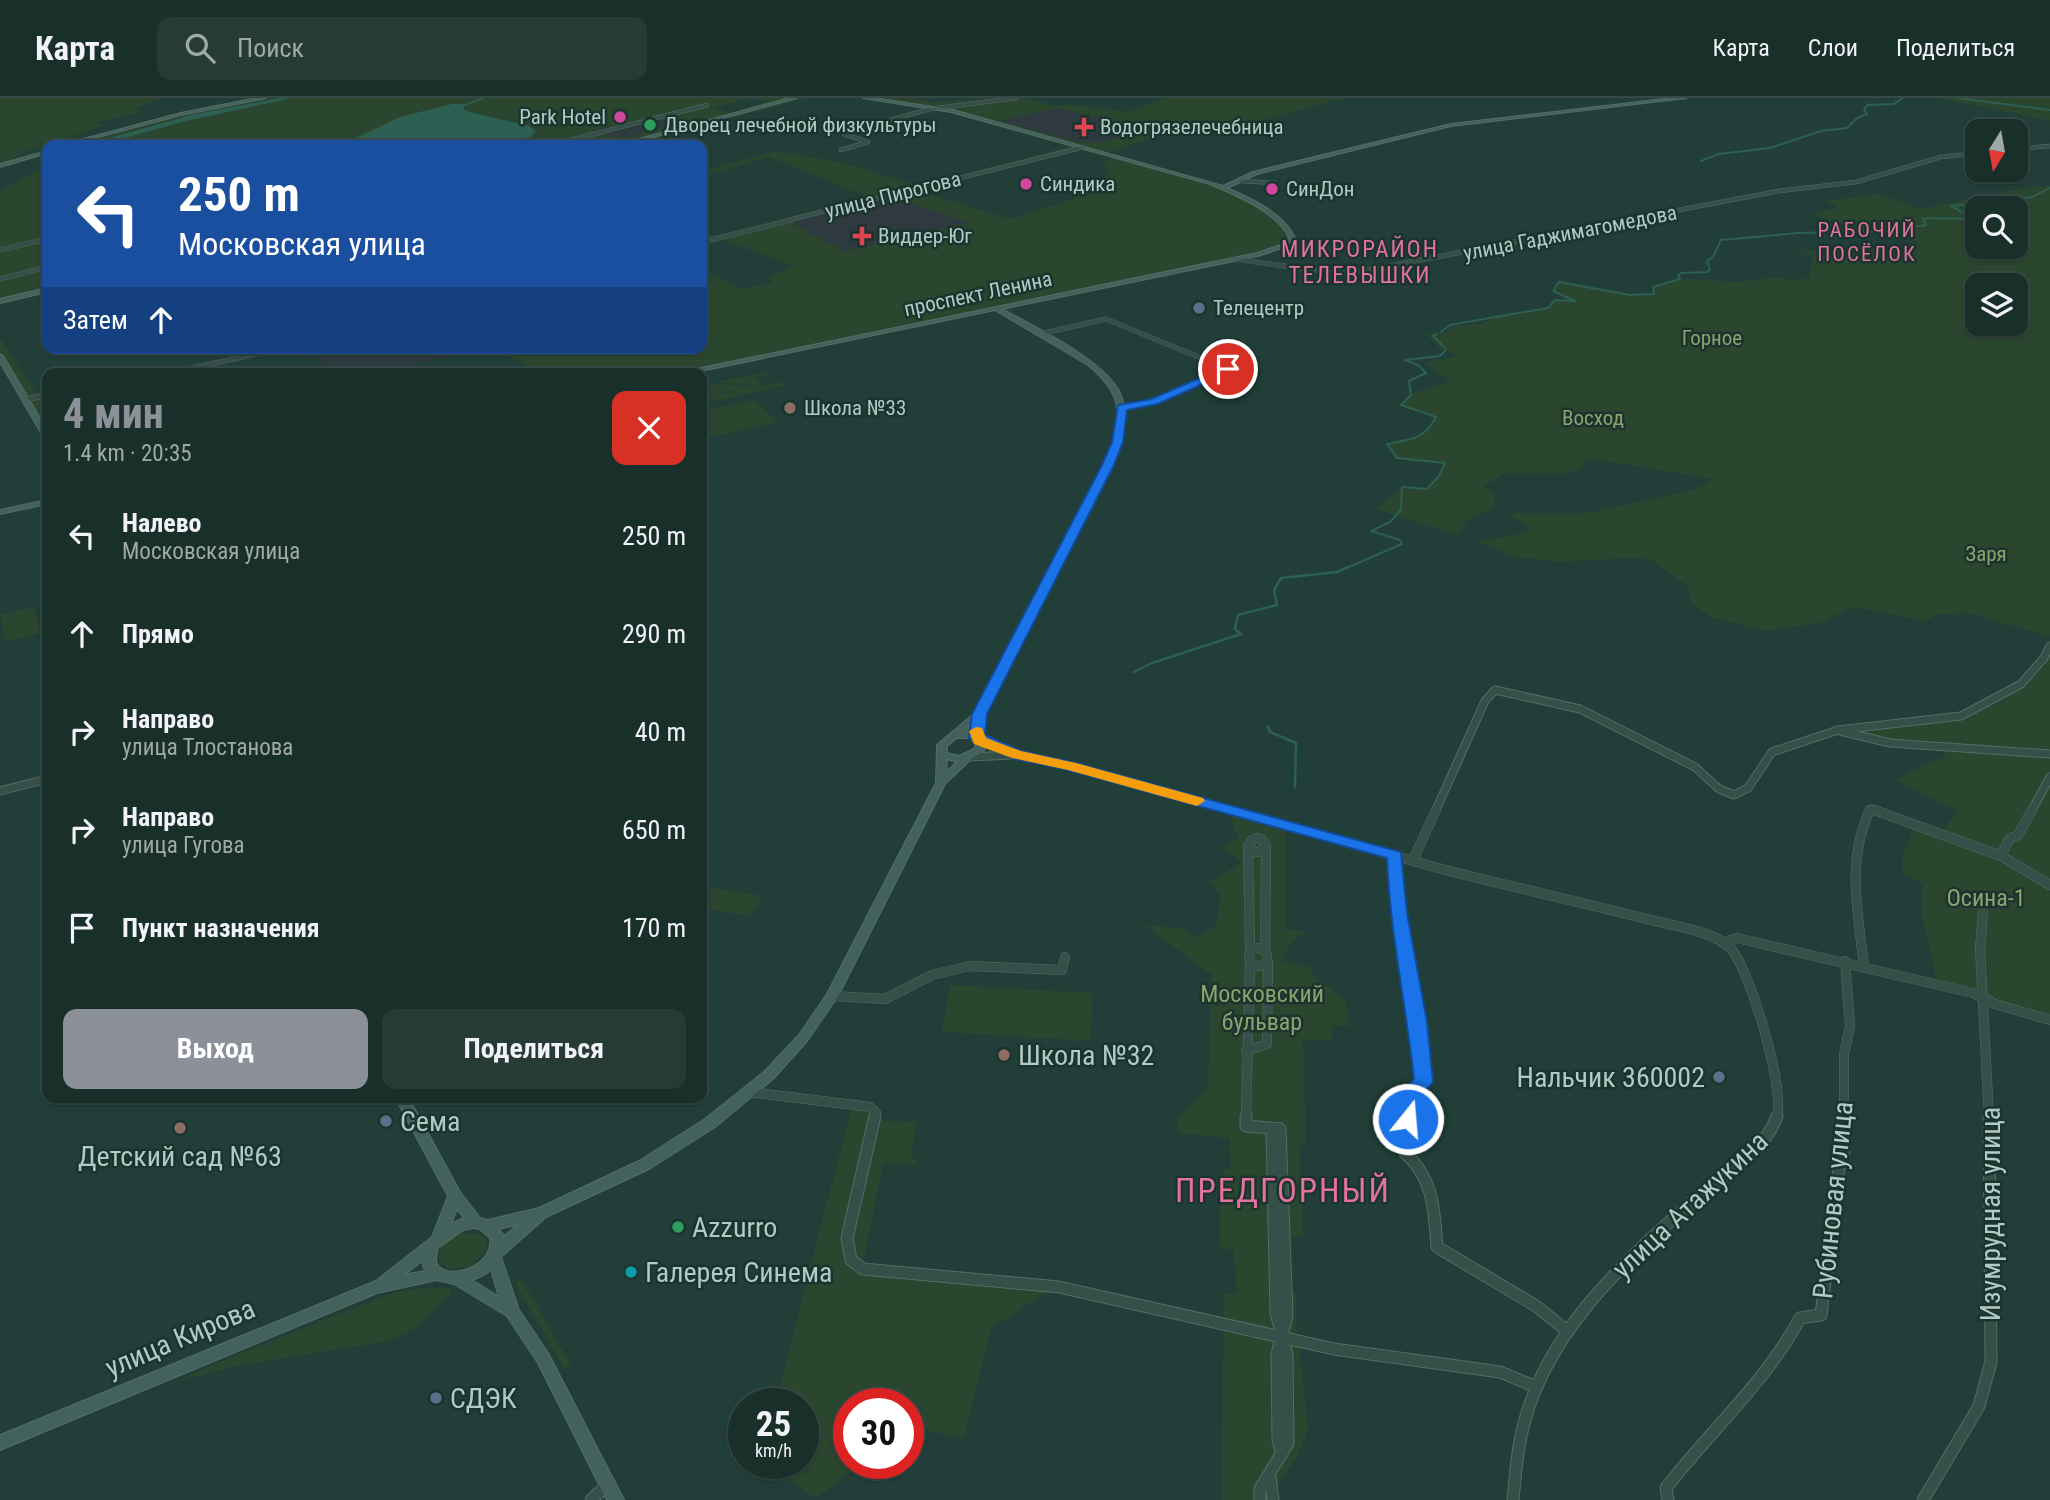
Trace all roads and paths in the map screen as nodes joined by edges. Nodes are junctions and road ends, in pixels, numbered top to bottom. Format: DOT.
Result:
graph roads {
  1 [pos="264,98"];
  2 [pos="795,98"];
  3 [pos="864,98"];
  4 [pos="1016,98"];
  5 [pos="1684,98"];
  6 [pos="707,105"];
  7 [pos="936,108"];
  8 [pos="82,140"];
  9 [pos="570,140"];
  10 [pos="638,140"];
  11 [pos="2050,146"];
  12 [pos="1084,147"];
  13 [pos="2028,148"];
  14 [pos="841,150"];
  15 [pos="42,153"];
  16 [pos="1965,154"];
  17 [pos="0,166"];
  18 [pos="1239,181"];
  19 [pos="1275,183"];
  20 [pos="1224,187"];
  21 [pos="42,240"];
  22 [pos="707,241"];
  23 [pos="0,250"];
  24 [pos="1236,259"];
  25 [pos="42,268"];
  26 [pos="0,279"];
  27 [pos="42,291"];
  28 [pos="0,301"];
  29 [pos="996,309"];
  30 [pos="1040,334"];
  31 [pos="256,354"];
  32 [pos="0,356"];
  33 [pos="192,368"];
  34 [pos="705,368"];
  35 [pos="42,396"];
  36 [pos="28,399"];
  37 [pos="1122,408"];
  38 [pos="42,426"];
  39 [pos="42,503"];
  40 [pos="0,512"];
  41 [pos="2050,646"];
  42 [pos="980,714"];
  43 [pos="1838,730"];
  44 [pos="955,735"];
  45 [pos="978,739"];
  46 [pos="2050,754"];
  47 [pos="944,755"];
  48 [pos="1017,755"];
  49 [pos="969,758"];
  50 [pos="2050,777"];
  51 [pos="42,780"];
  52 [pos="941,783"];
  53 [pos="0,791"];
  54 [pos="1395,855"];
  55 [pos="2001,856"];
  56 [pos="1413,860"];
  57 [pos="2050,885"];
  58 [pos="1983,912"];
  59 [pos="1723,943"];
  60 [pos="1250,956"];
  61 [pos="1065,957"];
  62 [pos="1266,957"];
  63 [pos="1845,961"];
  64 [pos="1864,966"];
  65 [pos="832,996"];
  66 [pos="1983,998"];
  67 [pos="2050,1020"];
  68 [pos="1246,1051"];
  69 [pos="749,1092"];
  70 [pos="404,1103"];
  71 [pos="456,1196"];
  72 [pos="542,1213"];
  73 [pos="481,1225"];
  74 [pos="435,1241"];
  75 [pos="495,1254"];
  76 [pos="438,1274"];
  77 [pos="457,1278"];
  78 [pos="382,1284"];
  79 [pos="512,1312"];
  80 [pos="1566,1330"];
  81 [pos="1280,1337"];
  82 [pos="1534,1386"];
  83 [pos="0,1443"];
  84 [pos="1270,1477"];
  85 [pos="607,1485"];
  86 [pos="591,1500"];
  87 [pos="616,1500"];
  88 [pos="1261,1500"];
  89 [pos="1273,1500"];
  90 [pos="1513,1500"];
  91 [pos="1668,1500"];
  92 [pos="1923,1500"];
  1 -- 8 [label="street"];
  2 -- 10 [label="street"];
  3 -- 7 [label="street"];
  4 -- 7 [label="street"];
  5 -- 18 [label="street"];
  6 -- 9 [label="street"];
  7 -- 12 [label="street"];
  7 -- 14 [label="street"];
  11 -- 13 [label="street"];
  12 -- 20 [label="street"];
  12 -- 22 [label="street, улица Пирогова"];
  15 -- 17 [label="street"];
  16 -- 24 [label="street, улица Гаджимагомедова"];
  18 -- 19 [label="street"];
  18 -- 20 [label="street"];
  20 -- 24 [label="street, проспект Ленина"];
  21 -- 23 [label="street"];
  24 -- 29 [label="street, проспект Ленина"];
  25 -- 26 [label="street"];
  27 -- 28 [label="street"];
  29 -- 30 [label="street"];
  29 -- 34 [label="street, проспект Ленина"];
  30 -- 37 [label="street"];
  30 -- 37 [label="street"];
  31 -- 33 [label="street"];
  32 -- 36 [label="street"];
  35 -- 36 [label="street"];
  36 -- 38 [label="street"];
  37 -- 42 [label="street"];
  39 -- 40 [label="street"];
  41 -- 43 [label="street"];
  42 -- 44 [label="street"];
  42 -- 45 [label="street"];
  43 -- 46 [label="street"];
  43 -- 56 [label="street"];
  44 -- 45 [label="street"];
  44 -- 47 [label="street"];
  45 -- 48 [label="street"];
  45 -- 49 [label="street"];
  47 -- 49 [label="street"];
  47 -- 52 [label="street"];
  48 -- 49 [label="street"];
  48 -- 54 [label="street"];
  49 -- 52 [label="street"];
  50 -- 55 [label="street"];
  51 -- 53 [label="street"];
  52 -- 65 [label="street"];
  54 -- 56 [label="street"];
  54 -- 80 [label="street"];
  55 -- 57 [label="street"];
  55 -- 64 [label="street"];
  56 -- 59 [label="street"];
  58 -- 66 [label="street, Изумрудная улица"];
  59 -- 63 [label="street"];
  59 -- 80 [label="street, улица Атажукина"];
  60 -- 62 [label="street"];
  60 -- 62 [label="street"];
  60 -- 62 [label="street"];
  60 -- 68 [label="street"];
  61 -- 65 [label="street"];
  62 -- 68 [label="street"];
  63 -- 64 [label="street"];
  63 -- 91 [label="street, Рубиновая улица"];
  64 -- 66 [label="street"];
  65 -- 69 [label="street"];
  66 -- 67 [label="street"];
  66 -- 92 [label="street, Изумрудная улица"];
  68 -- 81 [label="street"];
  69 -- 72 [label="street"];
  69 -- 81 [label="street"];
  70 -- 71 [label="street"];
  71 -- 73 [label="street"];
  71 -- 74 [label="street"];
  72 -- 73 [label="street"];
  72 -- 75 [label="street"];
  73 -- 74 [label="street"];
  73 -- 75 [label="street"];
  74 -- 76 [label="street"];
  74 -- 78 [label="street"];
  75 -- 77 [label="street"];
  75 -- 79 [label="street"];
  76 -- 77 [label="street"];
  76 -- 78 [label="street"];
  77 -- 79 [label="street"];
  78 -- 83 [label="street, улица Кирова"];
  79 -- 85 [label="street"];
  80 -- 82 [label="street, улица Атажукина"];
  81 -- 82 [label="street"];
  81 -- 84 [label="street"];
  82 -- 90 [label="street, улица Атажукина"];
  84 -- 88 [label="street"];
  84 -- 89 [label="street"];
  85 -- 86 [label="street"];
  85 -- 87 [label="street"];
}
